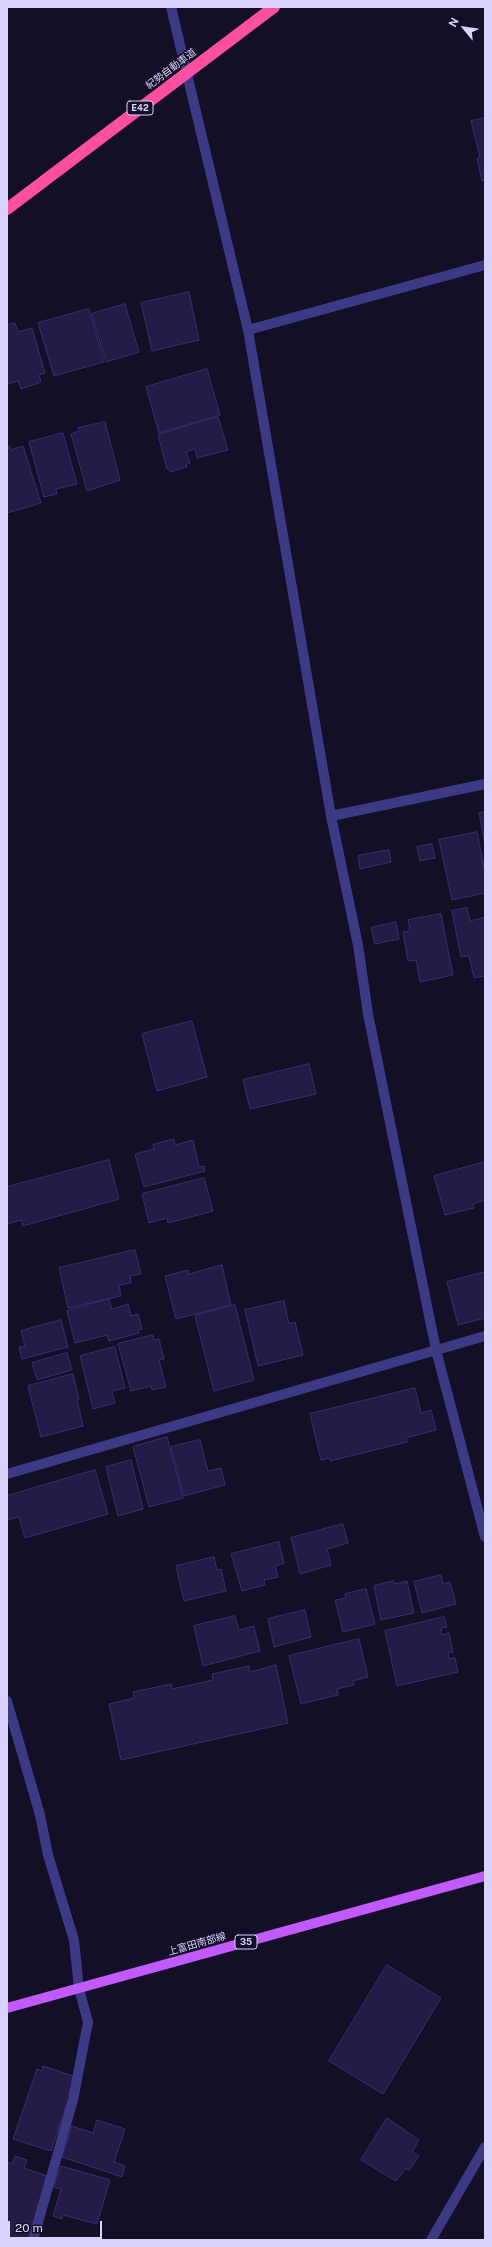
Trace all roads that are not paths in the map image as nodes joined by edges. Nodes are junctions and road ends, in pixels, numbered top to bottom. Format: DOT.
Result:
graph roads {
  1 [pos="171,7"];
  2 [pos="274,7"];
  3 [pos="7,209"];
  4 [pos="485,265"];
  5 [pos="248,330"];
  6 [pos="485,784"];
  7 [pos="331,816"];
  8 [pos="485,1336"];
  9 [pos="436,1350"];
  10 [pos="7,1474"];
  11 [pos="485,1537"];
  12 [pos="7,1700"];
  13 [pos="485,1876"];
  14 [pos="79,1989"];
  15 [pos="7,2008"];
  16 [pos="485,2146"];
  17 [pos="33,2240"];
  18 [pos="431,2240"];
  1 -- 5 [label="street"];
  2 -- 3 [label="highway, 紀勢自動車道 / E42, bridge"];
  4 -- 5 [label="street"];
  5 -- 7 [label="street"];
  6 -- 7 [label="street"];
  7 -- 9 [label="street"];
  8 -- 9 [label="street"];
  9 -- 10 [label="street"];
  9 -- 11 [label="street"];
  12 -- 14 [label="street"];
  13 -- 14 [label="main road, 上富田南部線 / 35"];
  14 -- 15 [label="main road, 上富田南部線 / 35"];
  14 -- 17 [label="street"];
  16 -- 18 [label="street"];
}
